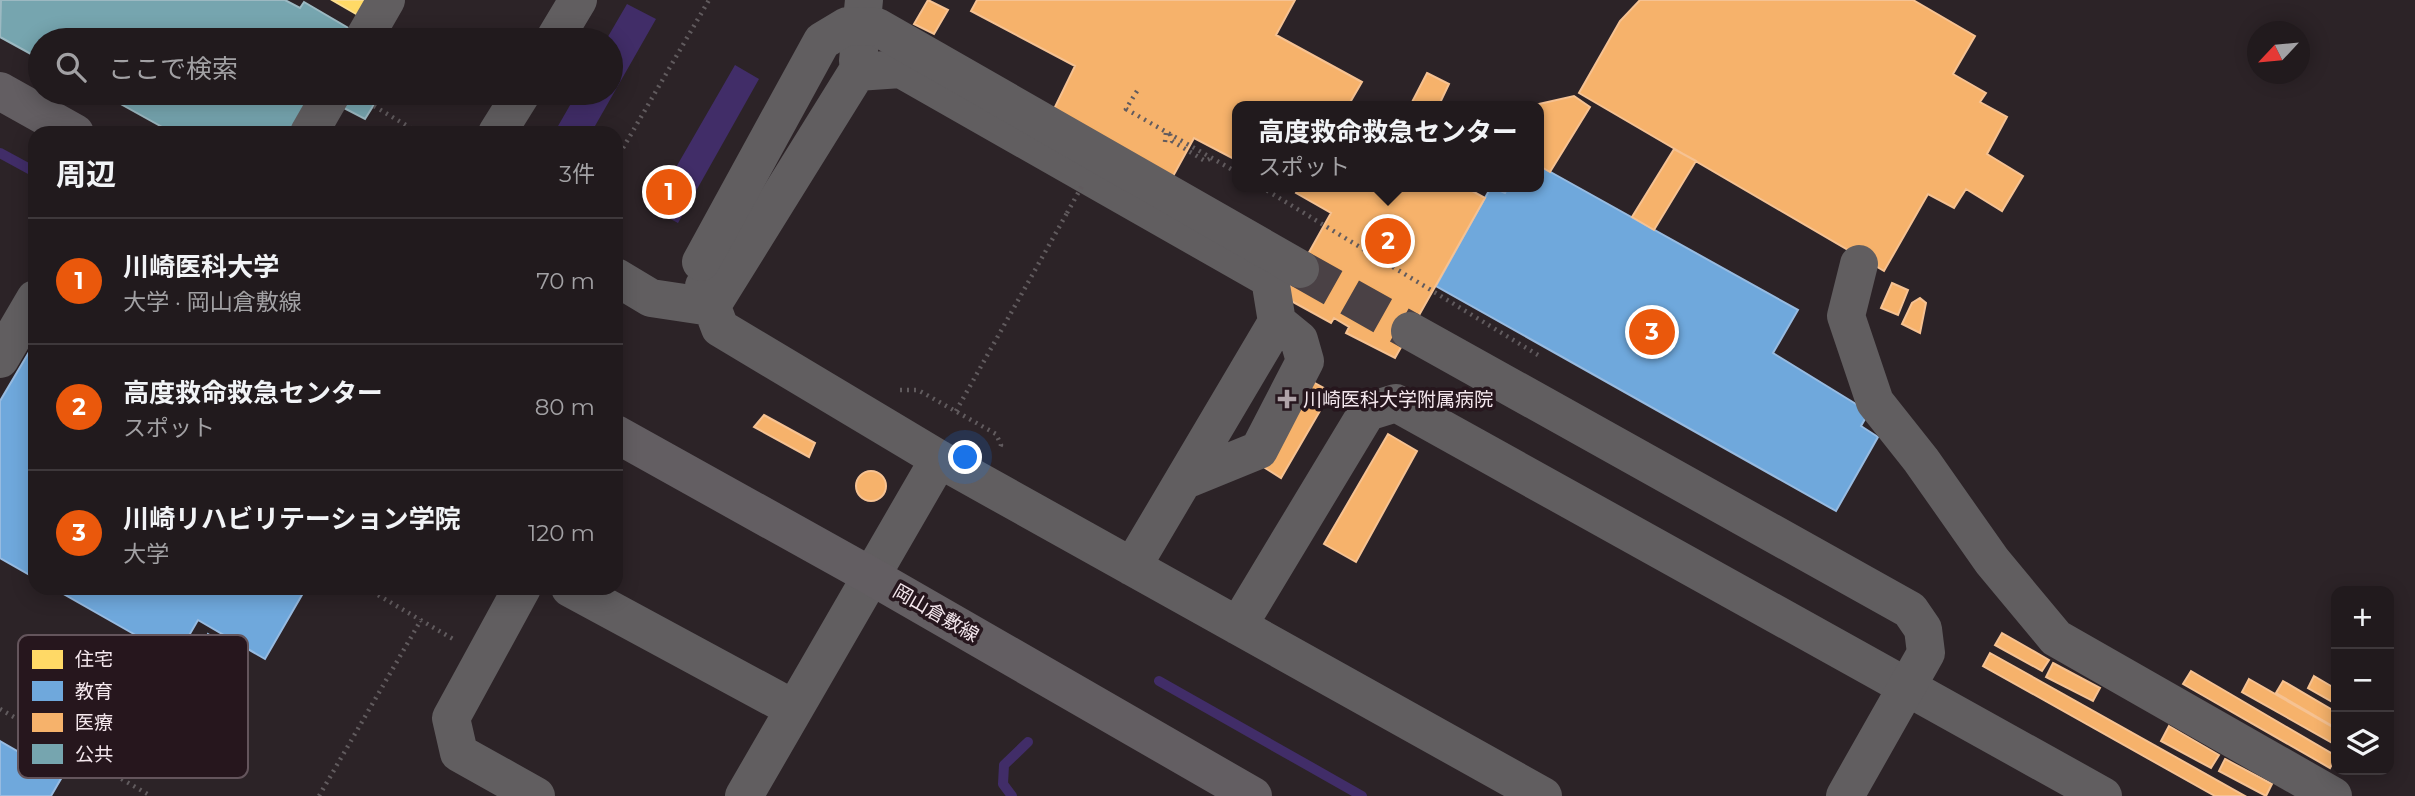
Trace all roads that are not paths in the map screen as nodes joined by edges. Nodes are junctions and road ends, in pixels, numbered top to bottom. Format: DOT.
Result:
graph roads {
  1 [pos="386,0"];
  2 [pos="578,0"];
  3 [pos="864,0"];
  4 [pos="370,28"];
  5 [pos="561,28"];
  6 [pos="858,72"];
  7 [pos="0,92"];
  8 [pos="325,105"];
  9 [pos="514,105"];
  10 [pos="62,126"];
  11 [pos="313,126"];
  12 [pos="501,126"];
  13 [pos="1859,264"];
  14 [pos="1300,269"];
  15 [pos="623,281"];
  16 [pos="712,307"];
  17 [pos="28,311"];
  18 [pos="1410,331"];
  19 [pos="0,359"];
  20 [pos="623,438"];
  21 [pos="939,460"];
  22 [pos="1132,567"];
  23 [pos="872,576"];
  24 [pos="518,595"];
  25 [pos="583,595"];
  26 [pos="1238,626"];
  27 [pos="794,709"];
  28 [pos="536,796"];
  29 [pos="744,796"];
  30 [pos="1253,796"];
  31 [pos="1543,796"];
  32 [pos="1845,796"];
  33 [pos="2103,796"];
  34 [pos="2333,796"];
  1 -- 4 [label="lane"];
  2 -- 5 [label="lane"];
  3 -- 6 [label="lane"];
  6 -- 16 [label="lane"];
  6 -- 22 [label="lane"];
  7 -- 10 [label="main road"];
  8 -- 11 [label="lane"];
  9 -- 12 [label="lane"];
  13 -- 34 [label="lane"];
  14 -- 16 [label="lane, bridge"];
  15 -- 16 [label="lane"];
  16 -- 21 [label="lane"];
  17 -- 19 [label="lane"];
  18 -- 32 [label="lane, bridge"];
  20 -- 23 [label="main road, 岡山倉敷線"];
  21 -- 22 [label="lane"];
  21 -- 23 [label="lane"];
  22 -- 26 [label="lane"];
  23 -- 27 [label="lane"];
  23 -- 30 [label="main road, 岡山倉敷線"];
  24 -- 28 [label="lane"];
  25 -- 27 [label="lane"];
  26 -- 31 [label="lane"];
  26 -- 33 [label="lane"];
  27 -- 29 [label="lane"];
}
